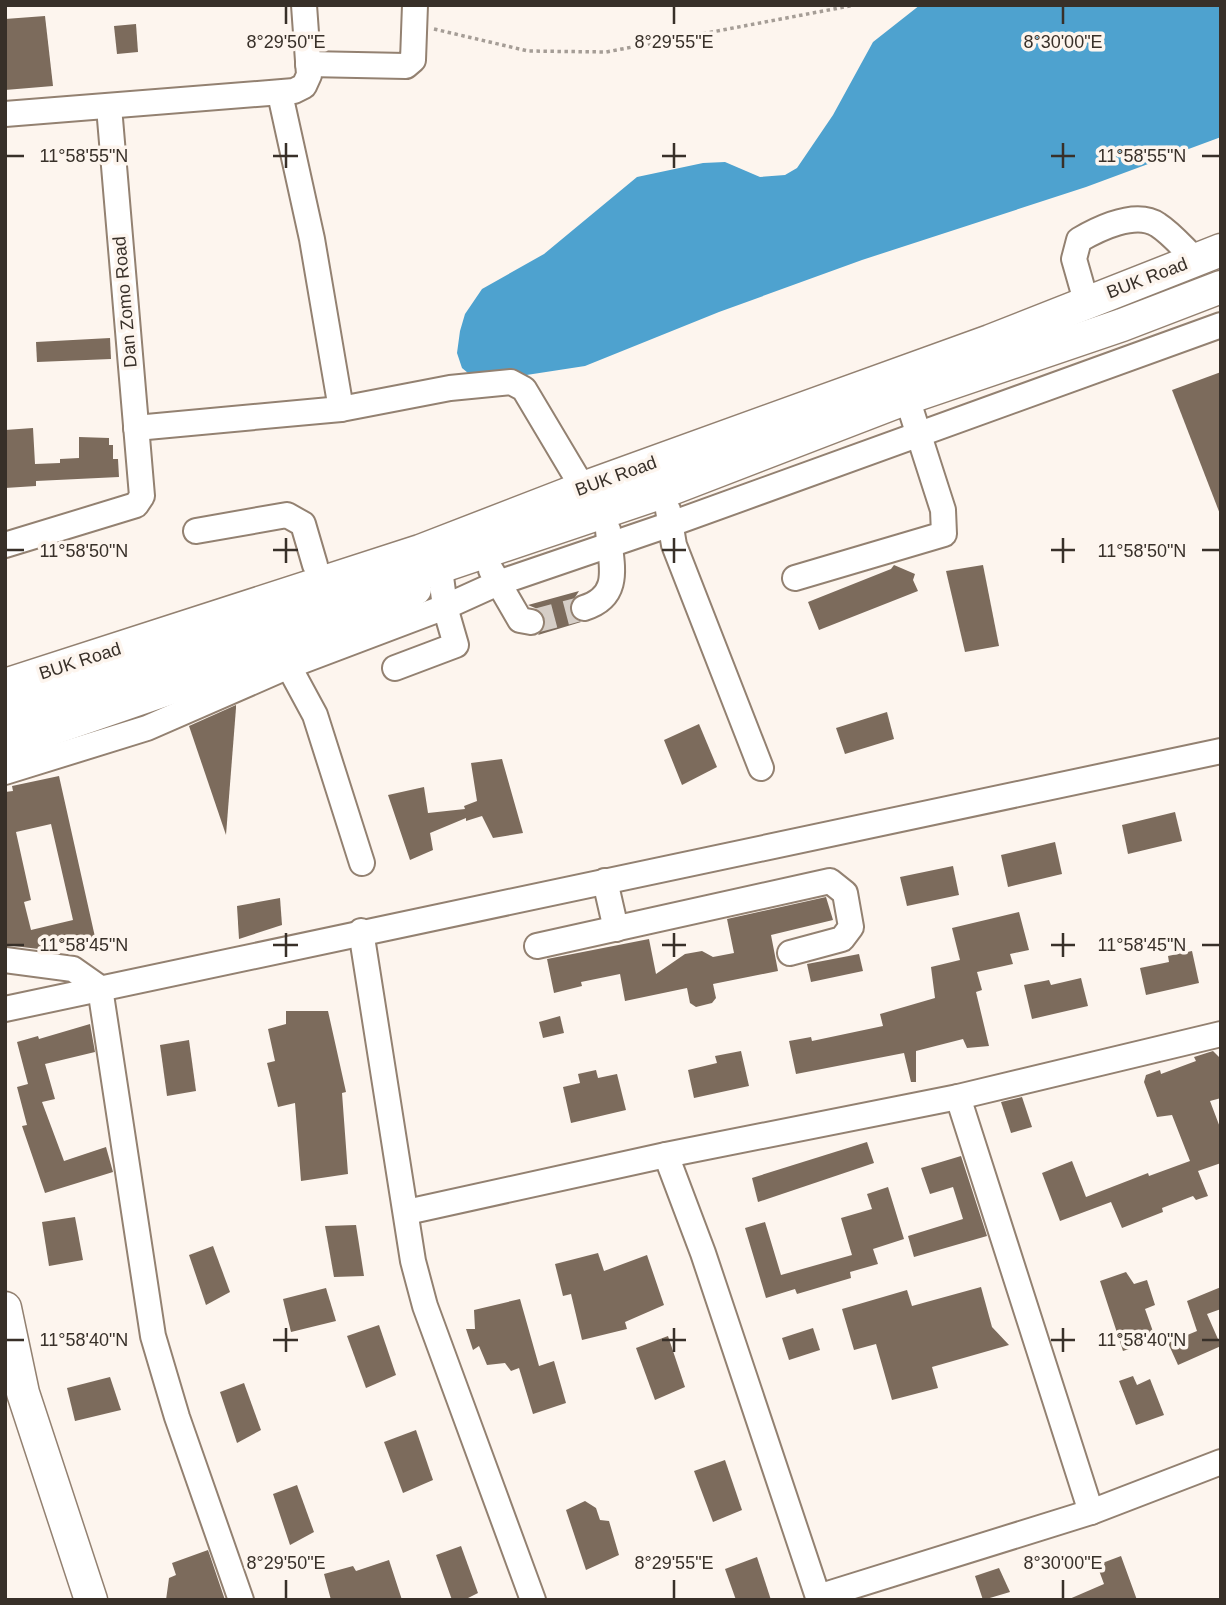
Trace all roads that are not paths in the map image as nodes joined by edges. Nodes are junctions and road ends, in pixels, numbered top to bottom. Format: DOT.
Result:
graph roads {
  1 [pos="304,5"];
  2 [pos="416,15"];
  3 [pos="308,64"];
  4 [pos="280,94"];
  5 [pos="109,107"];
  6 [pos="5,114"];
  7 [pos="1208,255"];
  8 [pos="1221,287"];
  9 [pos="1086,301"];
  10 [pos="1221,325"];
  11 [pos="907,398"];
  12 [pos="341,408"];
  13 [pos="136,428"];
  14 [pos="918,432"];
  15 [pos="583,488"];
  16 [pos="663,492"];
  17 [pos="607,510"];
  18 [pos="671,524"];
  19 [pos="196,531"];
  20 [pos="5,545"];
  21 [pos="610,546"];
  22 [pos="483,554"];
  23 [pos="430,560"];
  24 [pos="315,565"];
  25 [pos="794,579"];
  26 [pos="498,583"];
  27 [pos="445,607"];
  28 [pos="584,608"];
  29 [pos="531,622"];
  30 [pos="285,658"];
  31 [pos="5,664"];
  32 [pos="395,668"];
  33 [pos="5,685"];
  34 [pos="5,716"];
  35 [pos="5,745"];
  36 [pos="1221,751"];
  37 [pos="761,768"];
  38 [pos="5,772"];
  39 [pos="362,863"];
  40 [pos="604,881"];
  41 [pos="616,929"];
  42 [pos="360,931"];
  43 [pos="537,946"];
  44 [pos="790,953"];
  45 [pos="5,960"];
  46 [pos="100,988"];
  47 [pos="5,1009"];
  48 [pos="1221,1034"];
  49 [pos="958,1097"];
  50 [pos="666,1155"];
  51 [pos="407,1212"];
  52 [pos="5,1308"];
  53 [pos="10,1396"];
  54 [pos="1221,1462"];
  55 [pos="1091,1512"];
  56 [pos="819,1598"];
  57 [pos="72,1600"];
  58 [pos="91,1600"];
  59 [pos="241,1600"];
  60 [pos="533,1600"];
  1 -- 3 [label="street"];
  2 -- 3 [label="street"];
  3 -- 4 [label="street"];
  4 -- 5 [label="street"];
  4 -- 12 [label="street"];
  5 -- 6 [label="street"];
  5 -- 13 [label="street, Dan Zomo Road"];
  7 -- 9 [label="main road, BUK Road"];
  7 -- 9 [label="street"];
  8 -- 11 [label="main road, BUK Road"];
  9 -- 15 [label="main road, BUK Road"];
  10 -- 14 [label="street"];
  11 -- 14 [label="street"];
  11 -- 16 [label="main road, BUK Road"];
  12 -- 13 [label="street"];
  12 -- 15 [label="street"];
  13 -- 20 [label="street, Dan Zomo Road"];
  14 -- 18 [label="street"];
  14 -- 25 [label="street"];
  15 -- 23 [label="main road, BUK Road"];
  16 -- 17 [label="main road, BUK Road"];
  16 -- 18 [label="street"];
  17 -- 21 [label="street"];
  17 -- 22 [label="main road, BUK Road"];
  18 -- 21 [label="street"];
  18 -- 37 [label="street"];
  19 -- 24 [label="street"];
  21 -- 26 [label="street"];
  21 -- 28 [label="street"];
  22 -- 23 [label="main road, BUK Road"];
  22 -- 26 [label="street"];
  23 -- 24 [label="main road"];
  23 -- 27 [label="street"];
  23 -- 30 [label="main road"];
  23 -- 33 [label="main road, BUK Road"];
  23 -- 34 [label="main road, BUK Road"];
  24 -- 31 [label="main road"];
  26 -- 27 [label="street"];
  26 -- 29 [label="street"];
  27 -- 30 [label="street"];
  27 -- 32 [label="street"];
  30 -- 35 [label="main road"];
  30 -- 38 [label="street"];
  30 -- 39 [label="street"];
  36 -- 40 [label="street"];
  40 -- 41 [label="street"];
  40 -- 42 [label="street"];
  41 -- 43 [label="street"];
  41 -- 44 [label="street"];
  42 -- 46 [label="street"];
  42 -- 51 [label="street"];
  45 -- 46 [label="street"];
  46 -- 47 [label="street"];
  46 -- 59 [label="street"];
  48 -- 49 [label="street"];
  49 -- 50 [label="street"];
  49 -- 55 [label="street"];
  50 -- 51 [label="street"];
  50 -- 56 [label="street"];
  51 -- 60 [label="street"];
  52 -- 53 [label="main road"];
  53 -- 57 [label="main road"];
  53 -- 58 [label="main road"];
  54 -- 55 [label="street"];
  55 -- 56 [label="street"];
}
